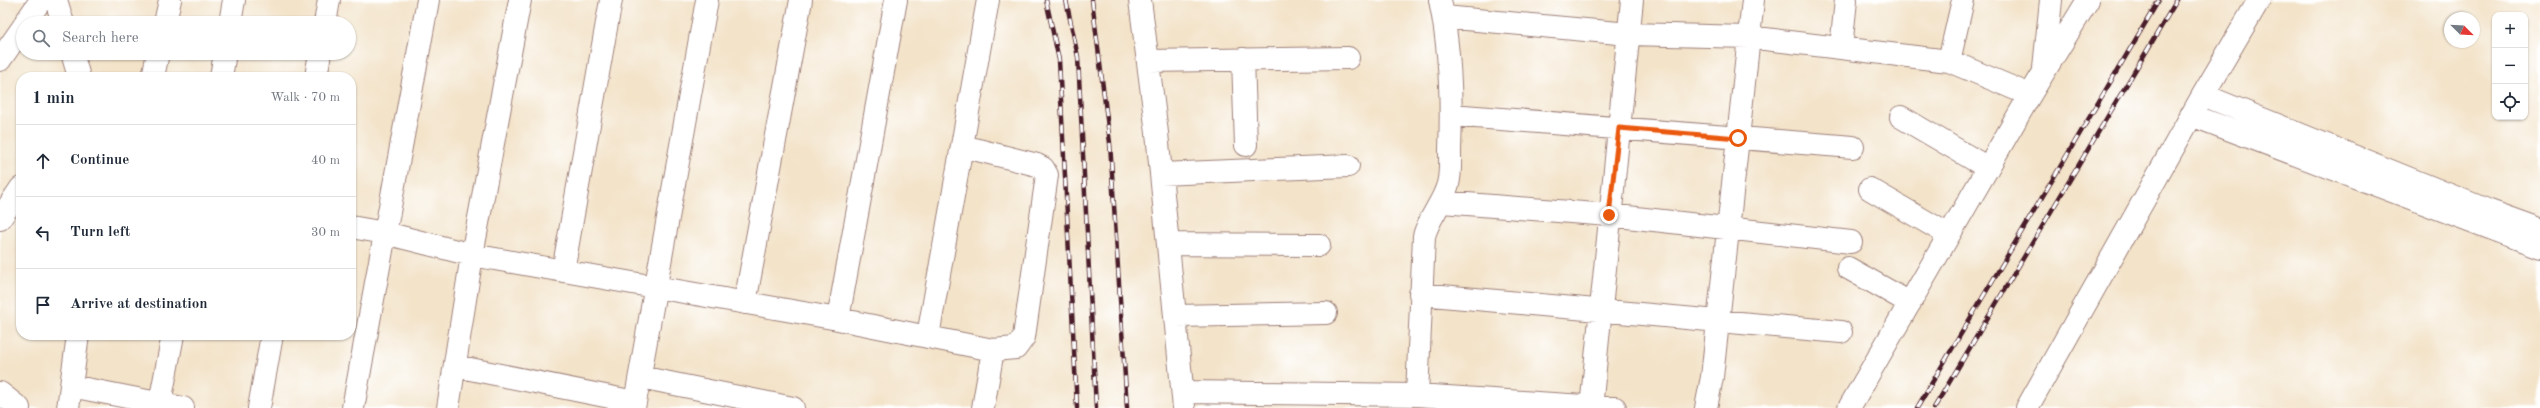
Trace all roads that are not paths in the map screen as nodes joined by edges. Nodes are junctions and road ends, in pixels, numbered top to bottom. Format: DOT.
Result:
graph roads {
  1 [pos="41,0"];
  2 [pos="56,0"];
  3 [pos="170,0"];
  4 [pos="234,0"];
  5 [pos="329,0"];
  6 [pos="428,0"];
  7 [pos="520,0"];
  8 [pos="611,0"];
  9 [pos="708,0"];
  10 [pos="801,0"];
  11 [pos="896,0"];
  12 [pos="988,0"];
  13 [pos="1140,0"];
  14 [pos="1632,0"];
  15 [pos="1753,0"];
  16 [pos="1846,0"];
  17 [pos="1963,0"];
  18 [pos="2051,0"];
  19 [pos="2088,0"];
  20 [pos="2259,0"];
  21 [pos="1442,9"];
  22 [pos="31,16"];
  23 [pos="61,16"];
  24 [pos="167,16"];
  25 [pos="231,16"];
  26 [pos="326,16"];
  27 [pos="1629,34"];
  28 [pos="16,37"];
  29 [pos="1748,37"];
  30 [pos="1841,48"];
  31 [pos="1348,58"];
  32 [pos="0,60"];
  33 [pos="74,60"];
  34 [pos="157,60"];
  35 [pos="224,60"];
  36 [pos="319,60"];
  37 [pos="1243,60"];
  38 [pos="1148,61"];
  39 [pos="1949,61"];
  40 [pos="78,72"];
  41 [pos="154,72"];
  42 [pos="222,72"];
  43 [pos="317,72"];
  44 [pos="2043,73"];
  45 [pos="2030,95"];
  46 [pos="2203,95"];
  47 [pos="1452,115"];
  48 [pos="2191,115"];
  49 [pos="1902,117"];
  50 [pos="1619,128"];
  51 [pos="1738,138"];
  52 [pos="1246,145"];
  53 [pos="962,146"];
  54 [pos="1853,147"];
  55 [pos="1348,166"];
  56 [pos="1988,168"];
  57 [pos="1161,174"];
  58 [pos="1870,189"];
  59 [pos="16,196"];
  60 [pos="1442,202"];
  61 [pos="1609,215"];
  62 [pos="0,220"];
  63 [pos="356,228"];
  64 [pos="1728,228"];
  65 [pos="2540,229"];
  66 [pos="385,233"];
  67 [pos="1949,235"];
  68 [pos="1851,242"];
  69 [pos="1168,244"];
  70 [pos="1319,244"];
  71 [pos="2540,247"];
  72 [pos="472,255"];
  73 [pos="1848,268"];
  74 [pos="563,271"];
  75 [pos="655,288"];
  76 [pos="1420,294"];
  77 [pos="745,303"];
  78 [pos="1910,303"];
  79 [pos="1600,310"];
  80 [pos="1326,313"];
  81 [pos="1176,316"];
  82 [pos="838,319"];
  83 [pos="1718,321"];
  84 [pos="1841,332"];
  85 [pos="928,336"];
  86 [pos="77,340"];
  87 [pos="172,340"];
  88 [pos="271,340"];
  89 [pos="993,350"];
  90 [pos="455,366"];
  91 [pos="640,377"];
  92 [pos="71,386"];
  93 [pos="0,393"];
  94 [pos="1417,395"];
  95 [pos="705,399"];
  96 [pos="1184,400"];
  97 [pos="634,405"];
  98 [pos="160,406"];
  99 [pos="1591,407"];
  100 [pos="18,408"];
  101 [pos="68,408"];
  102 [pos="183,408"];
  103 [pos="259,408"];
  104 [pos="353,408"];
  105 [pos="448,408"];
  106 [pos="793,408"];
  107 [pos="983,408"];
  108 [pos="1615,408"];
  109 [pos="1706,408"];
  110 [pos="1849,408"];
  111 [pos="2028,408"];
  1 -- 22 [label="street"];
  2 -- 23 [label="street"];
  3 -- 24 [label="street"];
  4 -- 25 [label="street"];
  5 -- 26 [label="street"];
  6 -- 66 [label="street"];
  7 -- 72 [label="street"];
  8 -- 74 [label="street"];
  9 -- 75 [label="street"];
  10 -- 77 [label="street"];
  11 -- 82 [label="street"];
  12 -- 53 [label="street"];
  13 -- 38 [label="street"];
  14 -- 27 [label="street"];
  15 -- 29 [label="street"];
  16 -- 30 [label="street"];
  17 -- 39 [label="street"];
  18 -- 44 [label="street"];
  19 -- 44 [label="street"];
  20 -- 46 [label="street"];
  21 -- 27 [label="street"];
  21 -- 47 [label="street"];
  27 -- 29 [label="street"];
  27 -- 50 [label="street"];
  28 -- 32 [label="street"];
  29 -- 30 [label="street"];
  29 -- 51 [label="street"];
  30 -- 39 [label="street"];
  31 -- 37 [label="street"];
  33 -- 40 [label="street"];
  34 -- 41 [label="street"];
  35 -- 42 [label="street"];
  36 -- 43 [label="street"];
  37 -- 38 [label="street"];
  37 -- 52 [label="street"];
  38 -- 57 [label="street"];
  39 -- 45 [label="street"];
  44 -- 45 [label="street"];
  45 -- 56 [label="street"];
  46 -- 48 [label="street"];
  46 -- 65 [label="street"];
  47 -- 50 [label="street"];
  47 -- 60 [label="street"];
  48 -- 71 [label="street"];
  48 -- 111 [label="street"];
  49 -- 56 [label="street"];
  50 -- 51 [label="street"];
  50 -- 61 [label="street"];
  51 -- 54 [label="street"];
  51 -- 64 [label="street"];
  53 -- 85 [label="street"];
  53 -- 89 [label="street"];
  55 -- 57 [label="street"];
  56 -- 67 [label="street"];
  57 -- 69 [label="street"];
  58 -- 67 [label="street"];
  59 -- 62 [label="street"];
  60 -- 61 [label="street"];
  60 -- 76 [label="street"];
  61 -- 64 [label="street"];
  61 -- 79 [label="street"];
  63 -- 66 [label="street"];
  64 -- 68 [label="street"];
  64 -- 83 [label="street"];
  66 -- 72 [label="street"];
  66 -- 104 [label="street"];
  67 -- 78 [label="street"];
  69 -- 70 [label="street"];
  69 -- 81 [label="street"];
  72 -- 74 [label="street"];
  72 -- 90 [label="street"];
  73 -- 78 [label="street"];
  74 -- 75 [label="street"];
  75 -- 77 [label="street"];
  75 -- 91 [label="street"];
  76 -- 79 [label="street"];
  76 -- 94 [label="street"];
  77 -- 82 [label="street"];
  78 -- 110 [label="street"];
  79 -- 83 [label="street"];
  79 -- 99 [label="street"];
  80 -- 81 [label="street"];
  81 -- 96 [label="street"];
  82 -- 85 [label="street"];
  83 -- 84 [label="street"];
  83 -- 109 [label="street"];
  85 -- 89 [label="street"];
  86 -- 92 [label="street"];
  87 -- 98 [label="street"];
  88 -- 103 [label="street"];
  89 -- 107 [label="street"];
  90 -- 97 [label="street"];
  90 -- 105 [label="street"];
  91 -- 95 [label="street"];
  91 -- 97 [label="street"];
  92 -- 98 [label="street"];
  92 -- 101 [label="street"];
  93 -- 100 [label="street"];
  94 -- 96 [label="street"];
  94 -- 99 [label="street"];
  95 -- 106 [label="street"];
  98 -- 102 [label="street"];
  99 -- 108 [label="street"];
}
